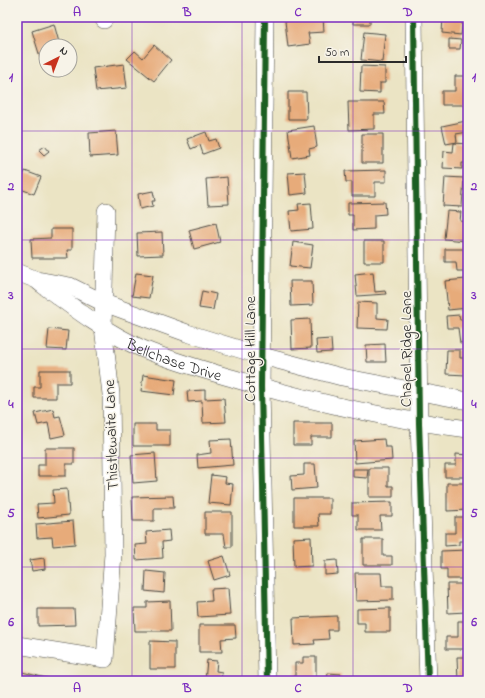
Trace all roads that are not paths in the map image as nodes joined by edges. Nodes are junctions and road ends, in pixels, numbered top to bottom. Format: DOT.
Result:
graph roads {
  1 [pos="265,17"];
  2 [pos="414,17"];
  3 [pos="106,211"];
  4 [pos="17,272"];
  5 [pos="37,280"];
  6 [pos="104,303"];
  7 [pos="103,327"];
  8 [pos="262,356"];
  9 [pos="261,387"];
  10 [pos="420,393"];
  11 [pos="468,401"];
  12 [pos="419,423"];
  13 [pos="468,429"];
  14 [pos="17,645"];
  15 [pos="267,681"];
  16 [pos="428,681"];
  1 -- 8 [label="street, Cottage Hill Lane"];
  2 -- 10 [label="street, Chapel Ridge Lane"];
  3 -- 6 [label="street, Thistlewaite Lane"];
  4 -- 5 [label="street, Bellchase Drive"];
  5 -- 6 [label="street, Bellchase Drive"];
  5 -- 7 [label="street, Bellchase Drive"];
  6 -- 7 [label="street, Thistlewaite Lane"];
  6 -- 8 [label="street, Bellchase Drive"];
  7 -- 9 [label="street, Bellchase Drive"];
  7 -- 14 [label="street, Thistlewaite Lane"];
  8 -- 9 [label="street, Cottage Hill Lane"];
  8 -- 10 [label="street, Bellchase Drive"];
  9 -- 12 [label="street, Bellchase Drive"];
  9 -- 15 [label="street, Cottage Hill Lane"];
  10 -- 11 [label="street, Bellchase Drive"];
  10 -- 12 [label="street, Chapel Ridge Lane"];
  12 -- 13 [label="street, Bellchase Drive"];
  12 -- 16 [label="street, Chapel Ridge Lane"];
}
